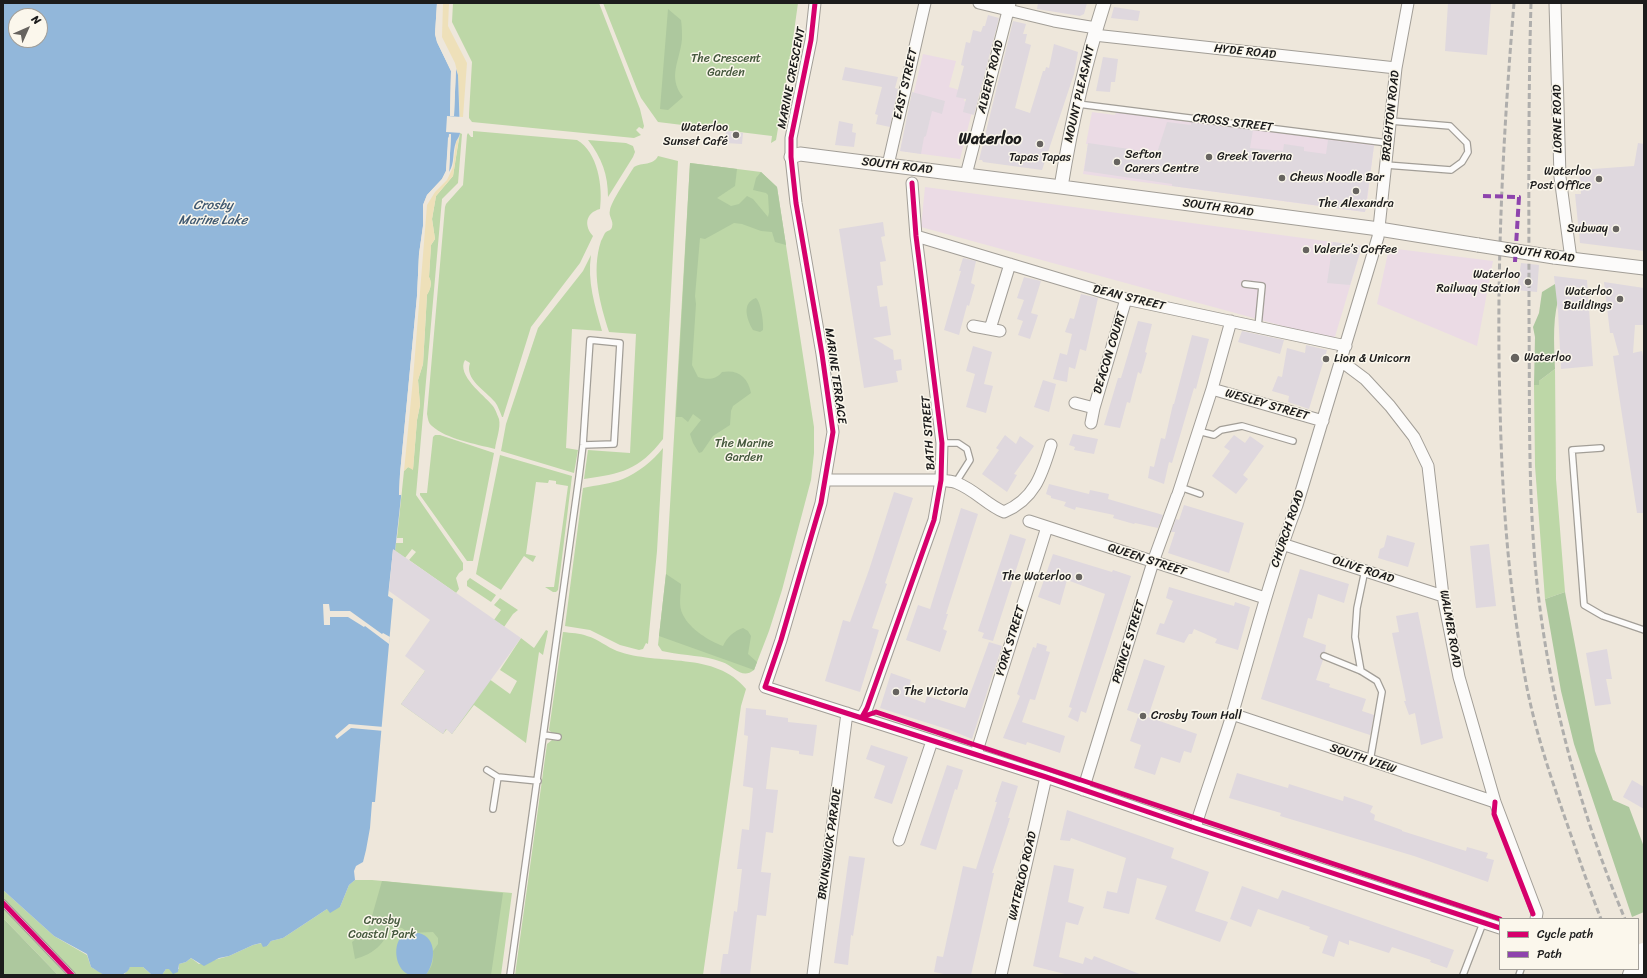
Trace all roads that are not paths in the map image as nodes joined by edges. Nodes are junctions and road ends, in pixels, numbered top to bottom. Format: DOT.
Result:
graph roads {
  1 [pos="815,3"];
  2 [pos="925,3"];
  3 [pos="979,3"];
  4 [pos="1104,3"];
  5 [pos="1408,3"];
  6 [pos="1555,3"];
  7 [pos="1009,7"];
  8 [pos="1095,31"];
  9 [pos="1396,68"];
  10 [pos="1078,104"];
  11 [pos="1390,121"];
  12 [pos="1388,143"];
  13 [pos="792,157"];
  14 [pos="888,165"];
  15 [pos="1386,165"];
  16 [pos="966,175"];
  17 [pos="912,183"];
  18 [pos="1061,187"];
  19 [pos="1379,229"];
  20 [pos="916,236"];
  21 [pos="1570,259"];
  22 [pos="1010,264"];
  23 [pos="1644,268"];
  24 [pos="1245,284"];
  25 [pos="1126,299"];
  26 [pos="1231,321"];
  27 [pos="973,326"];
  28 [pos="1258,327"];
  29 [pos="1346,346"];
  30 [pos="1341,361"];
  31 [pos="1212,389"];
  32 [pos="1075,404"];
  33 [pos="1094,408"];
  34 [pos="1323,421"];
  35 [pos="1091,423"];
  36 [pos="1198,431"];
  37 [pos="1293,441"];
  38 [pos="942,443"];
  39 [pos="583,445"];
  40 [pos="1051,445"];
  41 [pos="1601,448"];
  42 [pos="825,480"];
  43 [pos="942,480"];
  44 [pos="956,482"];
  45 [pos="1178,492"];
  46 [pos="1200,494"];
  47 [pos="1029,521"];
  48 [pos="1047,527"];
  49 [pos="1282,544"];
  50 [pos="1153,562"];
  51 [pos="1365,570"];
  52 [pos="1443,596"];
  53 [pos="1265,598"];
  54 [pos="1644,630"];
  55 [pos="1324,656"];
  56 [pos="1360,671"];
  57 [pos="847,714"];
  58 [pos="1232,714"];
  59 [pos="862,717"];
  60 [pos="544,735"];
  61 [pos="558,737"];
  62 [pos="932,741"];
  63 [pos="976,754"];
  64 [pos="1370,761"];
  65 [pos="487,770"];
  66 [pos="498,777"];
  67 [pos="1046,777"];
  68 [pos="538,780"];
  69 [pos="1083,790"];
  70 [pos="1495,802"];
  71 [pos="493,809"];
  72 [pos="1195,828"];
  73 [pos="899,840"];
  74 [pos="3,903"];
  75 [pos="1536,918"];
  76 [pos="1483,923"];
  77 [pos="1499,928"];
  78 [pos="72,975"];
  79 [pos="510,975"];
  80 [pos="813,975"];
  81 [pos="1001,975"];
  82 [pos="1463,975"];
  1 -- 13 [label="street, MARINE CRESCENT"];
  2 -- 14 [label="street, EAST STREET"];
  3 -- 7 [label="street, HYDE ROAD"];
  4 -- 8 [label="street, MOUNT PLEASANT"];
  5 -- 9 [label="street, BRIGHTON ROAD"];
  6 -- 21 [label="street, LORNE ROAD"];
  7 -- 8 [label="street, HYDE ROAD"];
  7 -- 16 [label="street, ALBERT ROAD"];
  8 -- 9 [label="street, HYDE ROAD"];
  8 -- 10 [label="street, MOUNT PLEASANT"];
  9 -- 11 [label="street, BRIGHTON ROAD"];
  10 -- 12 [label="lane, CROSS STREET"];
  10 -- 18 [label="street, MOUNT PLEASANT"];
  11 -- 12 [label="street, BRIGHTON ROAD"];
  11 -- 15 [label="lane"];
  12 -- 15 [label="street, BRIGHTON ROAD"];
  13 -- 14 [label="street, SOUTH ROAD"];
  13 -- 42 [label="street, MARINE TERRACE"];
  14 -- 16 [label="street, SOUTH ROAD"];
  15 -- 19 [label="street, BRIGHTON ROAD"];
  16 -- 18 [label="street, SOUTH ROAD"];
  17 -- 20 [label="street, BATH STREET"];
  18 -- 19 [label="street, SOUTH ROAD"];
  19 -- 21 [label="street, SOUTH ROAD, bridge"];
  19 -- 29 [label="street, CHURCH ROAD"];
  20 -- 22 [label="street, DEAN STREET"];
  20 -- 38 [label="street, BATH STREET"];
  21 -- 23 [label="street, SOUTH ROAD"];
  22 -- 25 [label="street, DEAN STREET"];
  22 -- 27 [label="street"];
  24 -- 28 [label="lane"];
  25 -- 26 [label="street, DEAN STREET"];
  25 -- 33 [label="street, DEACON COURT"];
  26 -- 28 [label="street, DEAN STREET"];
  26 -- 31 [label="street, WESLEY STREET"];
  28 -- 29 [label="street, DEAN STREET"];
  29 -- 30 [label="street, CHURCH ROAD"];
  30 -- 34 [label="street, CHURCH ROAD"];
  30 -- 52 [label="street, WALMER ROAD"];
  31 -- 34 [label="street, WESLEY STREET"];
  31 -- 36 [label="street, WESLEY STREET"];
  32 -- 33 [label="street, DEACON COURT"];
  33 -- 35 [label="street, DEACON COURT"];
  34 -- 49 [label="street, CHURCH ROAD"];
  36 -- 37 [label="lane"];
  36 -- 45 [label="street, WESLEY STREET"];
  38 -- 43 [label="street, BATH STREET"];
  38 -- 44 [label="lane"];
  39 -- 39 [label="lane"];
  39 -- 60 [label="lane"];
  40 -- 44 [label="street"];
  41 -- 54 [label="lane"];
  42 -- 43 [label="street"];
  42 -- 57 [label="street, MARINE TERRACE"];
  43 -- 44 [label="street"];
  43 -- 59 [label="street, BATH STREET"];
  45 -- 46 [label="lane"];
  45 -- 50 [label="street, PRINCE STREET"];
  47 -- 48 [label="street, QUEEN STREET"];
  48 -- 50 [label="street, QUEEN STREET"];
  48 -- 63 [label="street, YORK STREET"];
  49 -- 51 [label="street, OLIVE ROAD"];
  49 -- 53 [label="street, CHURCH ROAD"];
  50 -- 53 [label="street, QUEEN STREET"];
  50 -- 69 [label="street, PRINCE STREET"];
  51 -- 52 [label="street, OLIVE ROAD"];
  51 -- 56 [label="lane"];
  52 -- 70 [label="street, WALMER ROAD"];
  53 -- 58 [label="street, CHURCH ROAD"];
  55 -- 56 [label="lane"];
  56 -- 64 [label="lane"];
  57 -- 59 [label="street"];
  57 -- 80 [label="street, BRUNSWICK PARADE"];
  58 -- 64 [label="street, SOUTH VIEW"];
  58 -- 72 [label="street, CHURCH ROAD"];
  59 -- 62 [label="street"];
  60 -- 61 [label="lane"];
  60 -- 68 [label="lane"];
  62 -- 63 [label="street"];
  62 -- 73 [label="street"];
  63 -- 67 [label="street"];
  64 -- 70 [label="street, SOUTH VIEW"];
  65 -- 66 [label="lane"];
  66 -- 68 [label="lane"];
  66 -- 71 [label="lane"];
  67 -- 69 [label="street"];
  67 -- 81 [label="street, WATERLOO ROAD"];
  68 -- 79 [label="lane"];
  69 -- 72 [label="street"];
  70 -- 75 [label="street, WALMER ROAD"];
  72 -- 76 [label="street"];
  74 -- 78 [label="lane"];
  76 -- 77 [label="street"];
  76 -- 82 [label="lane"];
}
